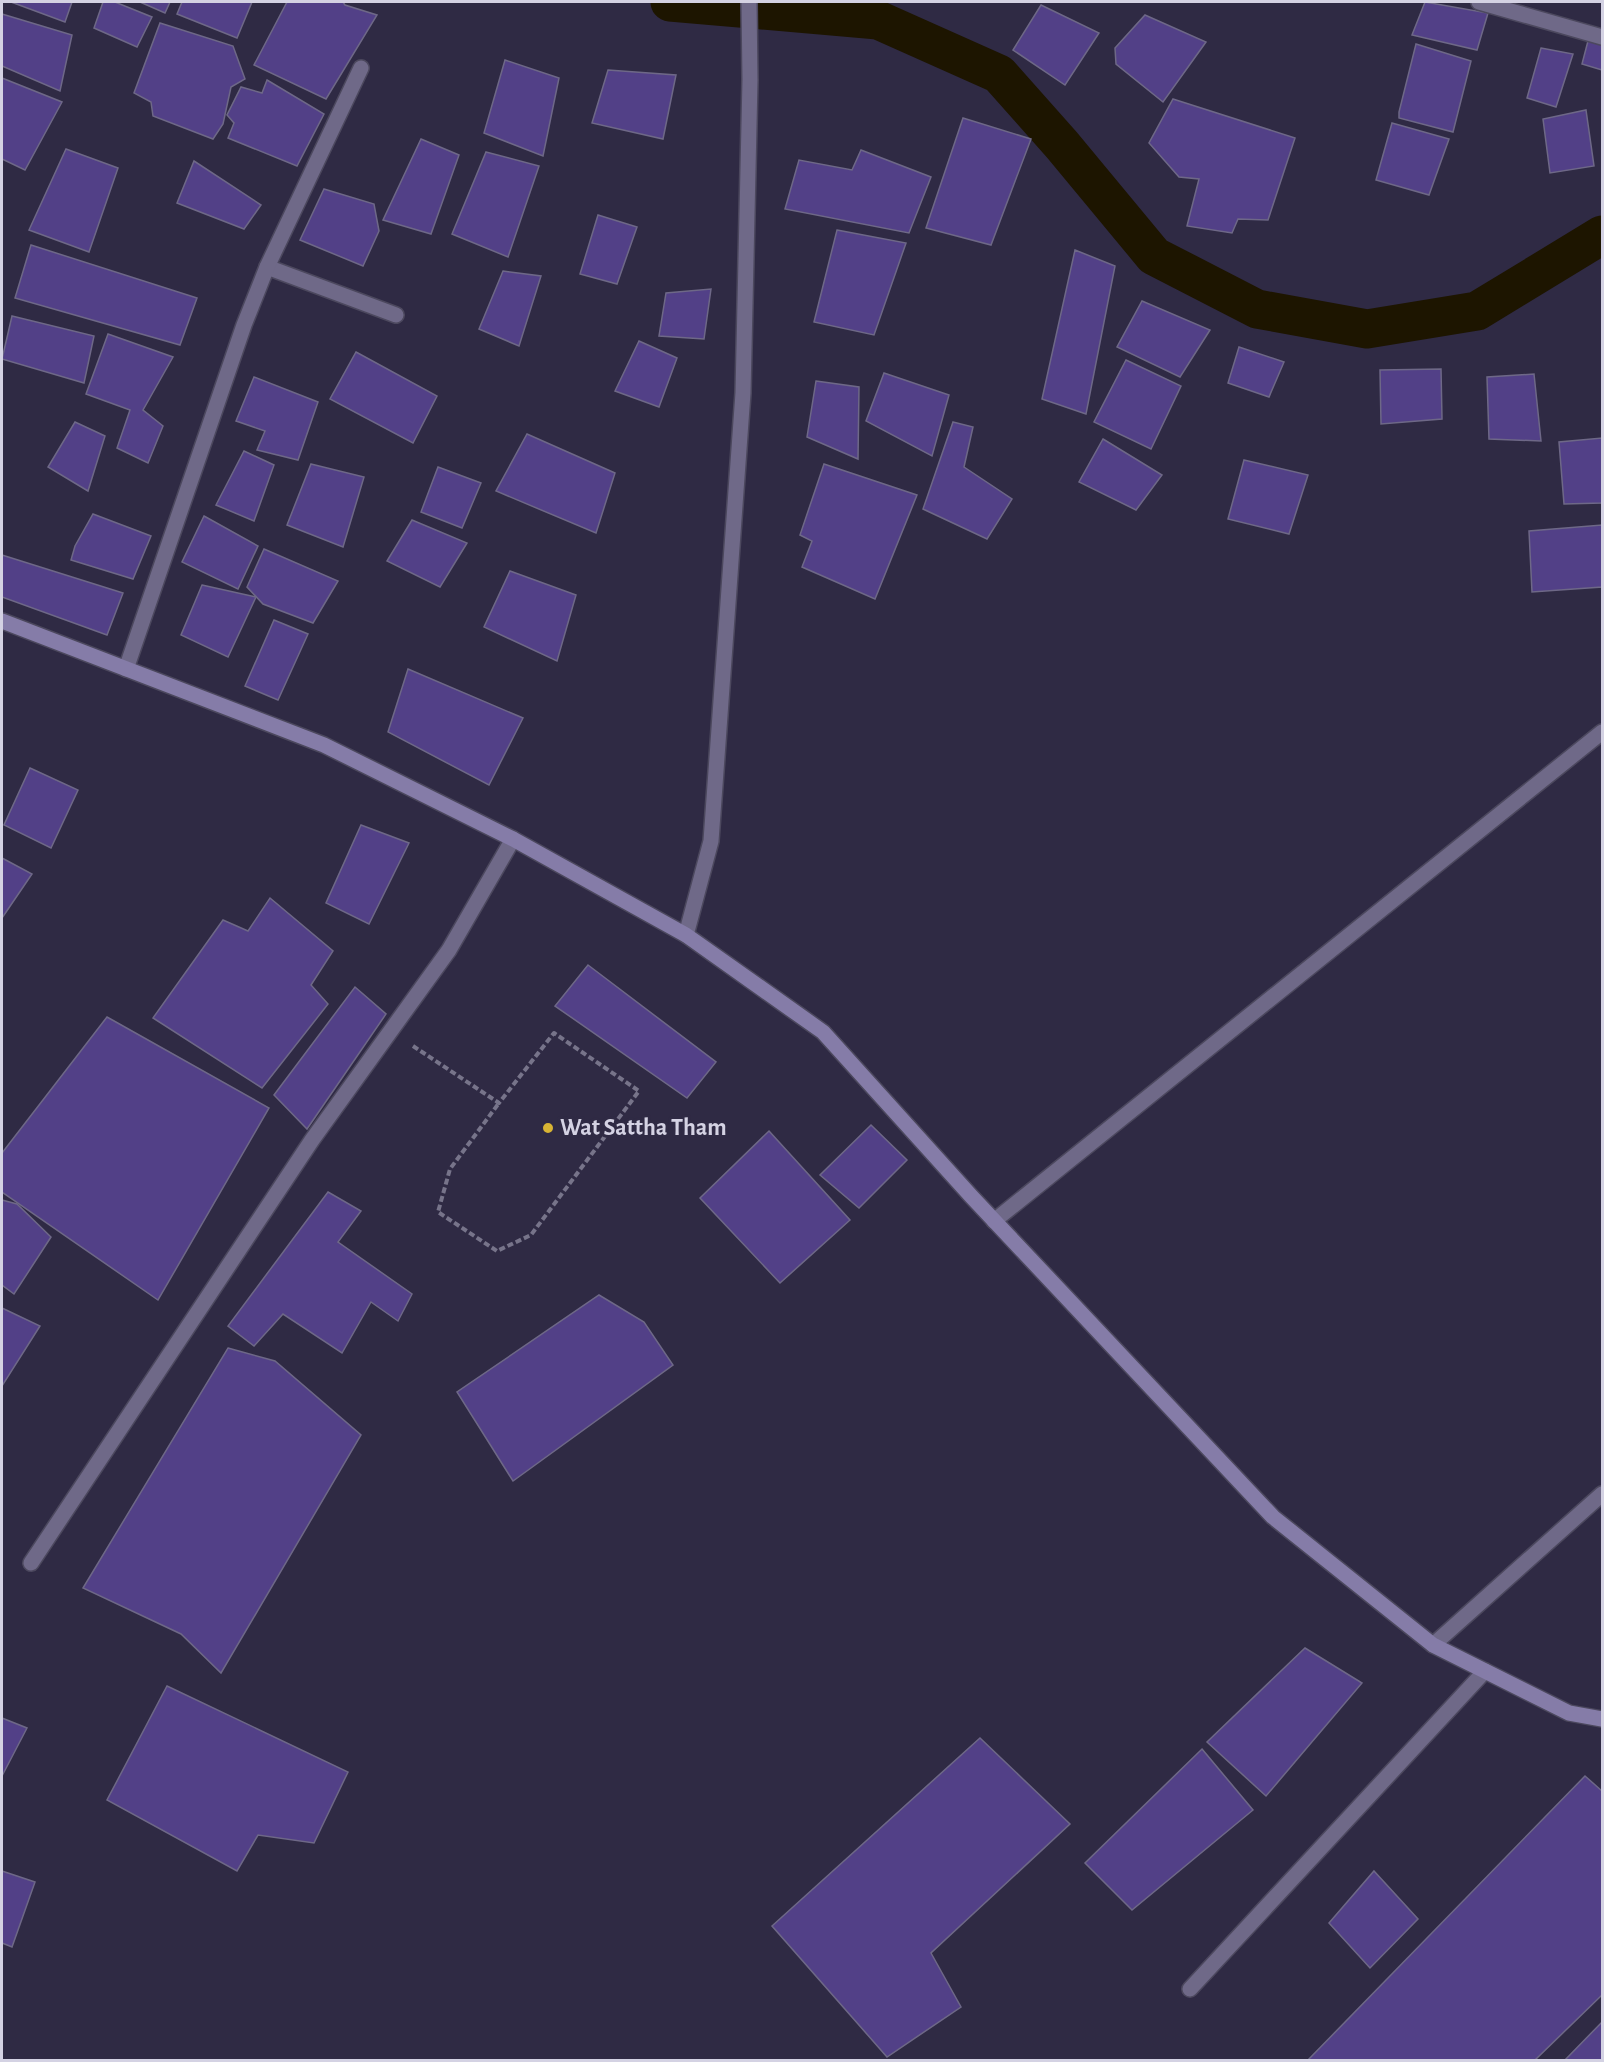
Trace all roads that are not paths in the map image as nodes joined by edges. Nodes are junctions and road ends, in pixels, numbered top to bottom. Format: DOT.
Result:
graph roads {
  1 [pos="748,2"];
  2 [pos="1479,2"];
  3 [pos="1602,37"];
  4 [pos="361,68"];
  5 [pos="267,267"];
  6 [pos="396,315"];
  7 [pos="2,621"];
  8 [pos="126,669"];
  9 [pos="1602,732"];
  10 [pos="513,839"];
  11 [pos="686,935"];
  12 [pos="994,1221"];
  13 [pos="1602,1494"];
  14 [pos="31,1563"];
  15 [pos="1433,1645"];
  16 [pos="1485,1671"];
  17 [pos="1602,1719"];
  18 [pos="1190,1989"];
  1 -- 11 [label="street"];
  2 -- 3 [label="street"];
  4 -- 5 [label="street"];
  5 -- 6 [label="street"];
  5 -- 8 [label="street"];
  7 -- 8 [label="street"];
  8 -- 10 [label="street"];
  9 -- 12 [label="street"];
  10 -- 11 [label="street"];
  10 -- 14 [label="street"];
  11 -- 12 [label="street"];
  12 -- 15 [label="street"];
  13 -- 15 [label="street"];
  15 -- 16 [label="street"];
  16 -- 17 [label="street"];
  16 -- 18 [label="street"];
}
